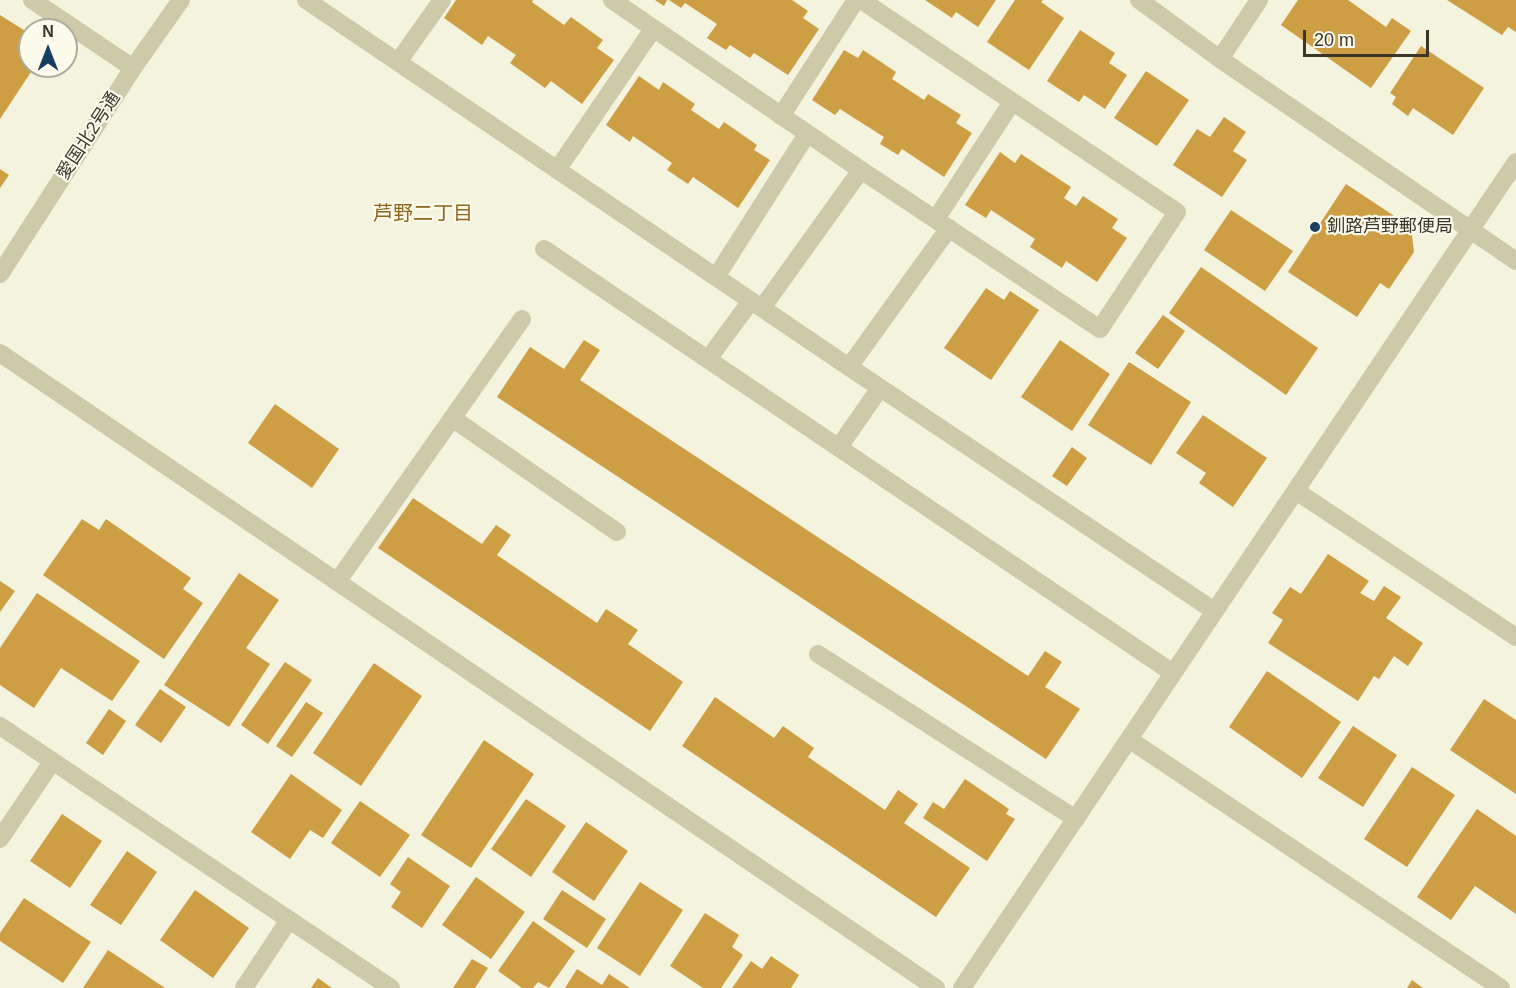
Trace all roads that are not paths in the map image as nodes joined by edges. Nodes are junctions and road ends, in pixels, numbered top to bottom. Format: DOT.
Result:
graph roads {
  1 [pos="32,0"];
  2 [pos="181,0"];
  3 [pos="306,0"];
  4 [pos="442,0"];
  5 [pos="858,0"];
  6 [pos="1139,0"];
  7 [pos="1259,0"];
  8 [pos="614,1"];
  9 [pos="653,29"];
  10 [pos="1220,59"];
  11 [pos="398,62"];
  12 [pos="133,68"];
  13 [pos="1012,102"];
  14 [pos="782,116"];
  15 [pos="807,134"];
  16 [pos="1516,162"];
  17 [pos="557,170"];
  18 [pos="861,170"];
  19 [pos="942,224"];
  20 [pos="1470,230"];
  21 [pos="544,249"];
  22 [pos="1516,261"];
  23 [pos="0,274"];
  24 [pos="716,277"];
  25 [pos="756,304"];
  26 [pos="522,319"];
  27 [pos="0,353"];
  28 [pos="708,359"];
  29 [pos="849,367"];
  30 [pos="880,387"];
  31 [pos="452,418"];
  32 [pos="838,447"];
  33 [pos="1296,491"];
  34 [pos="617,532"];
  35 [pos="337,582"];
  36 [pos="1213,610"];
  37 [pos="1516,637"];
  38 [pos="818,654"];
  39 [pos="1173,673"];
  40 [pos="0,726"];
  41 [pos="1130,740"];
  42 [pos="52,762"];
  43 [pos="1076,819"];
  44 [pos="0,839"];
  45 [pos="289,920"];
  46 [pos="244,988"];
  47 [pos="391,988"];
  48 [pos="936,988"];
  49 [pos="962,988"];
  50 [pos="1501,988"];
  1 -- 12 [label="street"];
  2 -- 12 [label="street, 愛国北2号通"];
  3 -- 11 [label="street"];
  4 -- 11 [label="street"];
  5 -- 13 [label="street"];
  5 -- 14 [label="street"];
  6 -- 10 [label="street"];
  7 -- 10 [label="street"];
  8 -- 9 [label="street"];
  9 -- 14 [label="street"];
  9 -- 17 [label="street"];
  10 -- 20 [label="street"];
  11 -- 17 [label="street"];
  12 -- 23 [label="street, 愛国北2号通"];
  13 -- 19 [label="street"];
  13 -- 19 [label="street"];
  14 -- 15 [label="street"];
  15 -- 18 [label="street"];
  15 -- 24 [label="street"];
  16 -- 20 [label="street"];
  17 -- 24 [label="street"];
  18 -- 19 [label="street"];
  18 -- 25 [label="street"];
  19 -- 29 [label="street"];
  20 -- 22 [label="street"];
  20 -- 33 [label="street"];
  21 -- 28 [label="street"];
  24 -- 25 [label="street"];
  25 -- 28 [label="street"];
  25 -- 29 [label="street"];
  26 -- 31 [label="street"];
  27 -- 35 [label="street"];
  28 -- 32 [label="street"];
  29 -- 30 [label="street"];
  30 -- 32 [label="street"];
  30 -- 36 [label="street"];
  31 -- 34 [label="street"];
  31 -- 35 [label="street"];
  32 -- 39 [label="street"];
  33 -- 36 [label="street"];
  33 -- 37 [label="street"];
  35 -- 48 [label="street"];
  36 -- 39 [label="street"];
  38 -- 43 [label="street"];
  39 -- 41 [label="street"];
  40 -- 42 [label="street"];
  41 -- 43 [label="street"];
  41 -- 50 [label="street"];
  42 -- 44 [label="street"];
  42 -- 45 [label="street"];
  43 -- 49 [label="street"];
  45 -- 46 [label="street"];
  45 -- 47 [label="street"];
}
